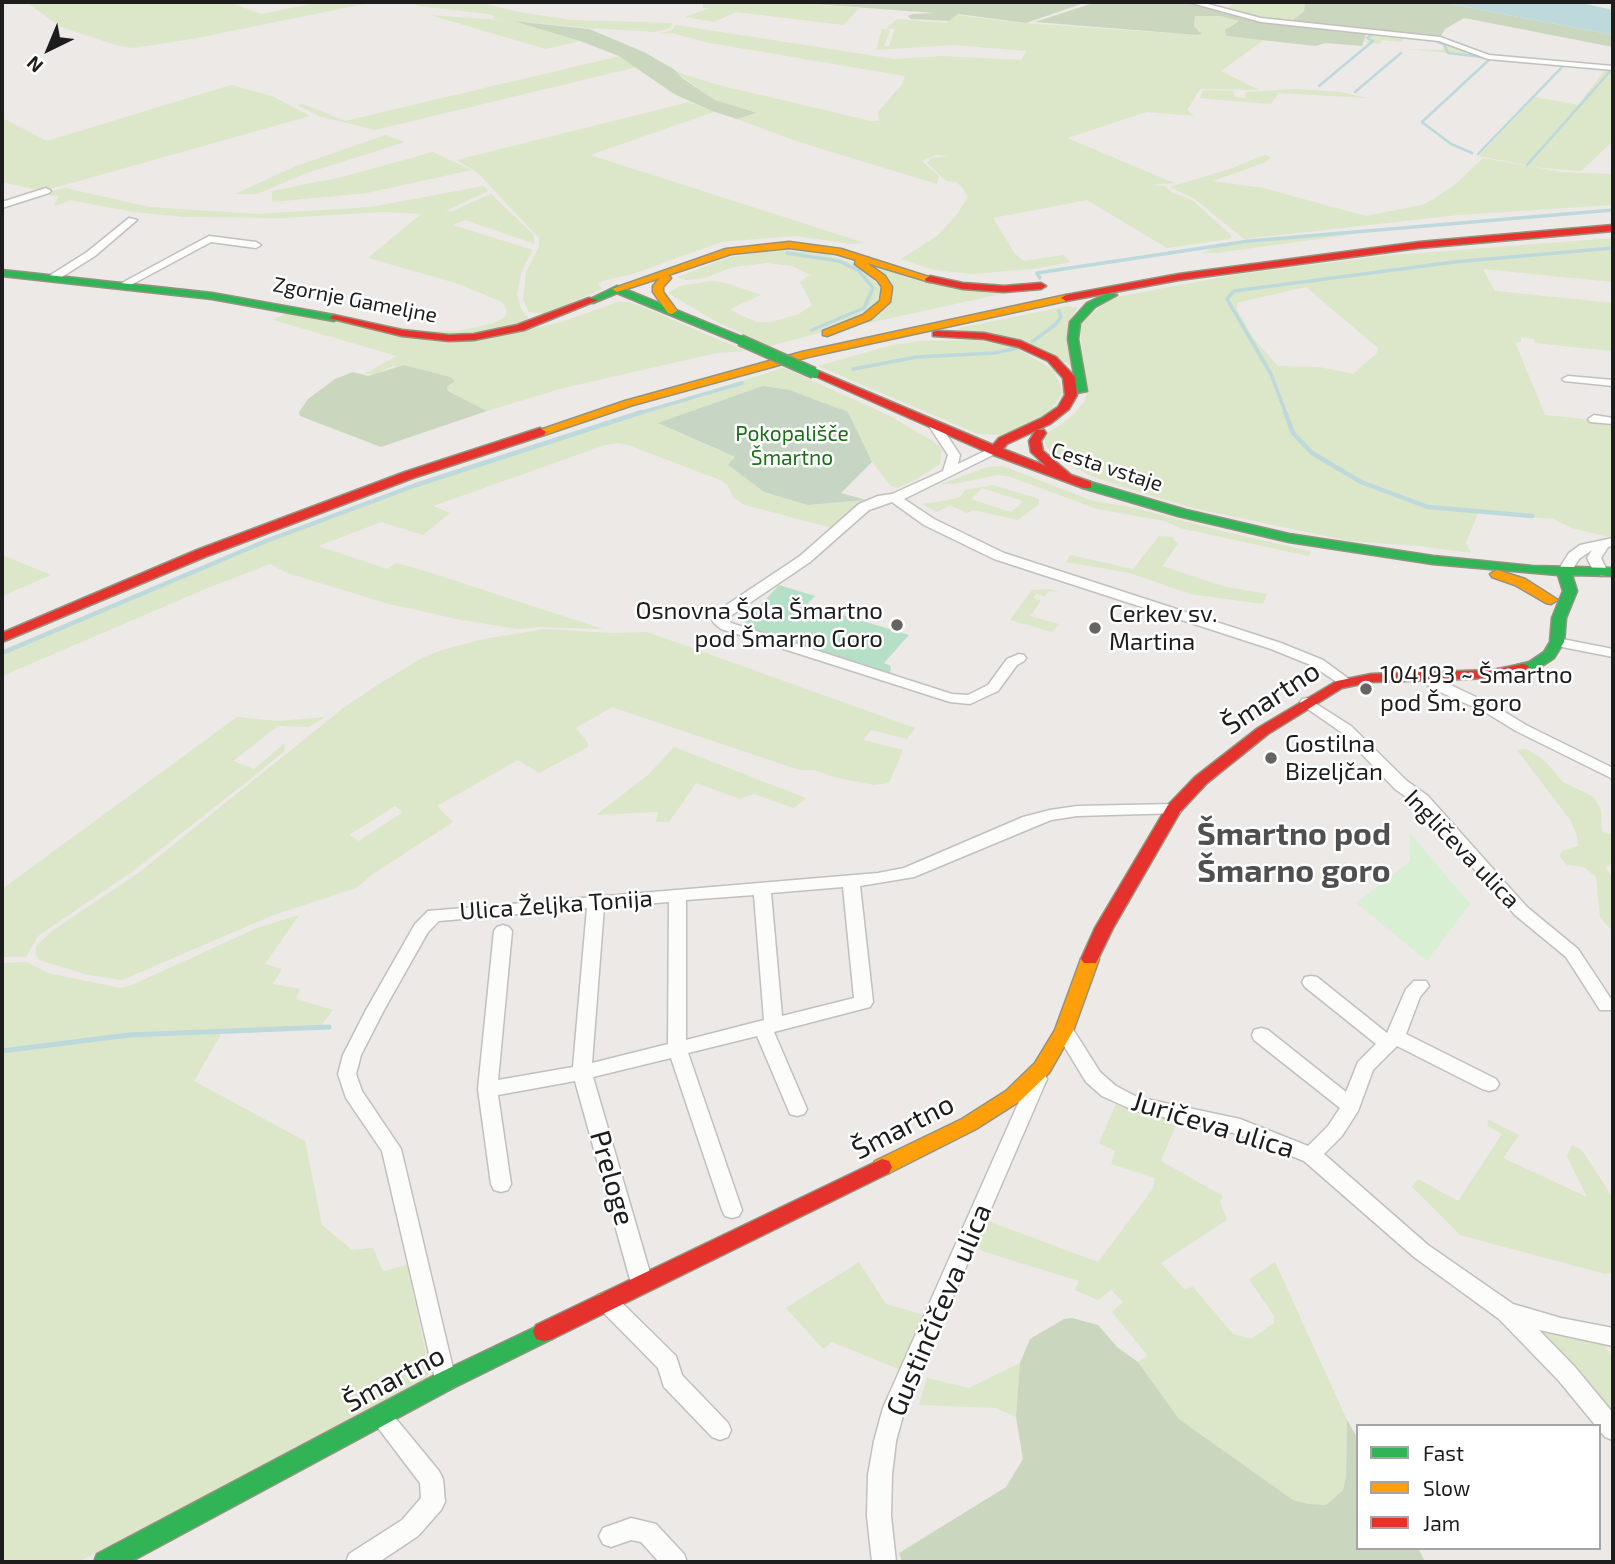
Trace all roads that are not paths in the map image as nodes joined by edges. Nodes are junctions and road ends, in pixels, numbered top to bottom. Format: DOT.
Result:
graph roads {
  1 [pos="1192,2"];
  2 [pos="1613,68"];
  3 [pos="46,191"];
  4 [pos="2,205"];
  5 [pos="132,220"];
  6 [pos="1613,220"];
  7 [pos="1613,228"];
  8 [pos="256,245"];
  9 [pos="2,273"];
  10 [pos="1179,276"];
  11 [pos="1120,277"];
  12 [pos="53,278"];
  13 [pos="666,278"];
  14 [pos="122,285"];
  15 [pos="623,291"];
  16 [pos="672,311"];
  17 [pos="844,345"];
  18 [pos="757,356"];
  19 [pos="1568,379"];
  20 [pos="1613,383"];
  21 [pos="1594,419"];
  22 [pos="1613,421"];
  23 [pos="935,426"];
  24 [pos="1040,433"];
  25 [pos="995,451"];
  26 [pos="949,472"];
  27 [pos="1066,477"];
  28 [pos="895,498"];
  29 [pos="1608,543"];
  30 [pos="1467,565"];
  31 [pos="1564,572"];
  32 [pos="1607,572"];
  33 [pos="1551,600"];
  34 [pos="1559,618"];
  35 [pos="2,622"];
  36 [pos="2,638"];
  37 [pos="1557,642"];
  38 [pos="1613,653"];
  39 [pos="1019,658"];
  40 [pos="1425,677"];
  41 [pos="1346,682"];
  42 [pos="1307,702"];
  43 [pos="1613,774"];
  44 [pos="1174,809"];
  45 [pos="851,882"];
  46 [pos="762,890"];
  47 [pos="678,895"];
  48 [pos="596,904"];
  49 [pos="503,931"];
  50 [pos="1311,982"];
  51 [pos="1420,986"];
  52 [pos="1606,1005"];
  53 [pos="767,1025"];
  54 [pos="1064,1031"];
  55 [pos="1262,1035"];
  56 [pos="1391,1040"];
  57 [pos="677,1047"];
  58 [pos="1042,1068"];
  59 [pos="582,1073"];
  60 [pos="1489,1084"];
  61 [pos="488,1089"];
  62 [pos="1351,1106"];
  63 [pos="797,1109"];
  64 [pos="1311,1155"];
  65 [pos="501,1184"];
  66 [pos="732,1210"];
  67 [pos="642,1283"];
  68 [pos="606,1301"];
  69 [pos="1507,1312"];
  70 [pos="1613,1337"];
  71 [pos="445,1381"];
  72 [pos="380,1416"];
  73 [pos="720,1430"];
  74 [pos="1613,1430"];
  75 [pos="611,1536"];
  76 [pos="106,1562"];
  77 [pos="358,1562"];
  78 [pos="675,1562"];
  79 [pos="884,1562"];
  1 -- 2 [label="street"];
  3 -- 4 [label="street"];
  5 -- 12 [label="street"];
  6 -- 11 [label="main road"];
  7 -- 10 [label="main road"];
  8 -- 14 [label="street, Zgornje Gameljne"];
  9 -- 12 [label="main road, Zgornje Gameljne"];
  10 -- 17 [label="main road"];
  10 -- 24 [label="main road"];
  11 -- 15 [label="main road"];
  11 -- 18 [label="main road"];
  12 -- 14 [label="main road, Zgornje Gameljne"];
  13 -- 15 [label="main road"];
  13 -- 16 [label="main road"];
  13 -- 18 [label="main road"];
  14 -- 15 [label="main road, Zgornje Gameljne"];
  15 -- 16 [label="main road, Cesta vstaje"];
  16 -- 23 [label="main road, Cesta vstaje, bridge"];
  17 -- 25 [label="main road"];
  17 -- 36 [label="main road"];
  18 -- 35 [label="main road"];
  19 -- 20 [label="street"];
  21 -- 22 [label="street"];
  23 -- 25 [label="main road, Cesta vstaje"];
  23 -- 26 [label="street"];
  24 -- 25 [label="main road"];
  24 -- 27 [label="main road"];
  25 -- 26 [label="street"];
  25 -- 27 [label="main road, Cesta vstaje"];
  26 -- 28 [label="street"];
  27 -- 30 [label="main road, Cesta vstaje"];
  28 -- 39 [label="street"];
  28 -- 41 [label="street"];
  29 -- 31 [label="street"];
  29 -- 32 [label="street"];
  30 -- 31 [label="main road, Cesta vstaje"];
  30 -- 33 [label="main road"];
  31 -- 32 [label="main road, Cesta vstaje"];
  31 -- 33 [label="main road"];
  31 -- 34 [label="main road"];
  33 -- 34 [label="main road"];
  34 -- 37 [label="main road"];
  37 -- 38 [label="street"];
  37 -- 40 [label="main road, Šmartno"];
  40 -- 41 [label="main road, Šmartno"];
  40 -- 43 [label="street"];
  41 -- 42 [label="main road, Šmartno"];
  42 -- 44 [label="main road, Šmartno"];
  42 -- 52 [label="street, Ingličeva ulica"];
  44 -- 45 [label="street, Ulica Željka Tonija"];
  44 -- 54 [label="main road, Šmartno"];
  45 -- 46 [label="street, Ulica Željka Tonija"];
  45 -- 53 [label="street"];
  46 -- 47 [label="street, Ulica Željka Tonija"];
  46 -- 53 [label="street"];
  47 -- 48 [label="street, Ulica Željka Tonija"];
  47 -- 57 [label="street"];
  48 -- 59 [label="street, Preloge"];
  48 -- 71 [label="street, Ulica Željka Tonija"];
  49 -- 61 [label="street"];
  50 -- 56 [label="street"];
  51 -- 56 [label="street"];
  53 -- 57 [label="street"];
  53 -- 63 [label="street"];
  54 -- 58 [label="main road, Šmartno"];
  54 -- 64 [label="street, Juričeva ulica"];
  55 -- 62 [label="street"];
  56 -- 60 [label="street"];
  56 -- 62 [label="street"];
  57 -- 59 [label="street"];
  57 -- 66 [label="street"];
  58 -- 67 [label="main road, Šmartno"];
  58 -- 79 [label="street, Gustinčičeva ulica"];
  59 -- 61 [label="street"];
  59 -- 67 [label="street, Preloge"];
  61 -- 65 [label="street"];
  62 -- 64 [label="street"];
  64 -- 69 [label="street, Juričeva ulica"];
  67 -- 68 [label="main road, Šmartno"];
  68 -- 71 [label="main road, Šmartno"];
  68 -- 73 [label="street"];
  69 -- 70 [label="street, Juričeva ulica"];
  69 -- 74 [label="street, Juričeva ulica"];
  71 -- 72 [label="main road, Šmartno"];
  72 -- 76 [label="main road, Šmartno"];
  72 -- 77 [label="street"];
  75 -- 78 [label="street"];
}
